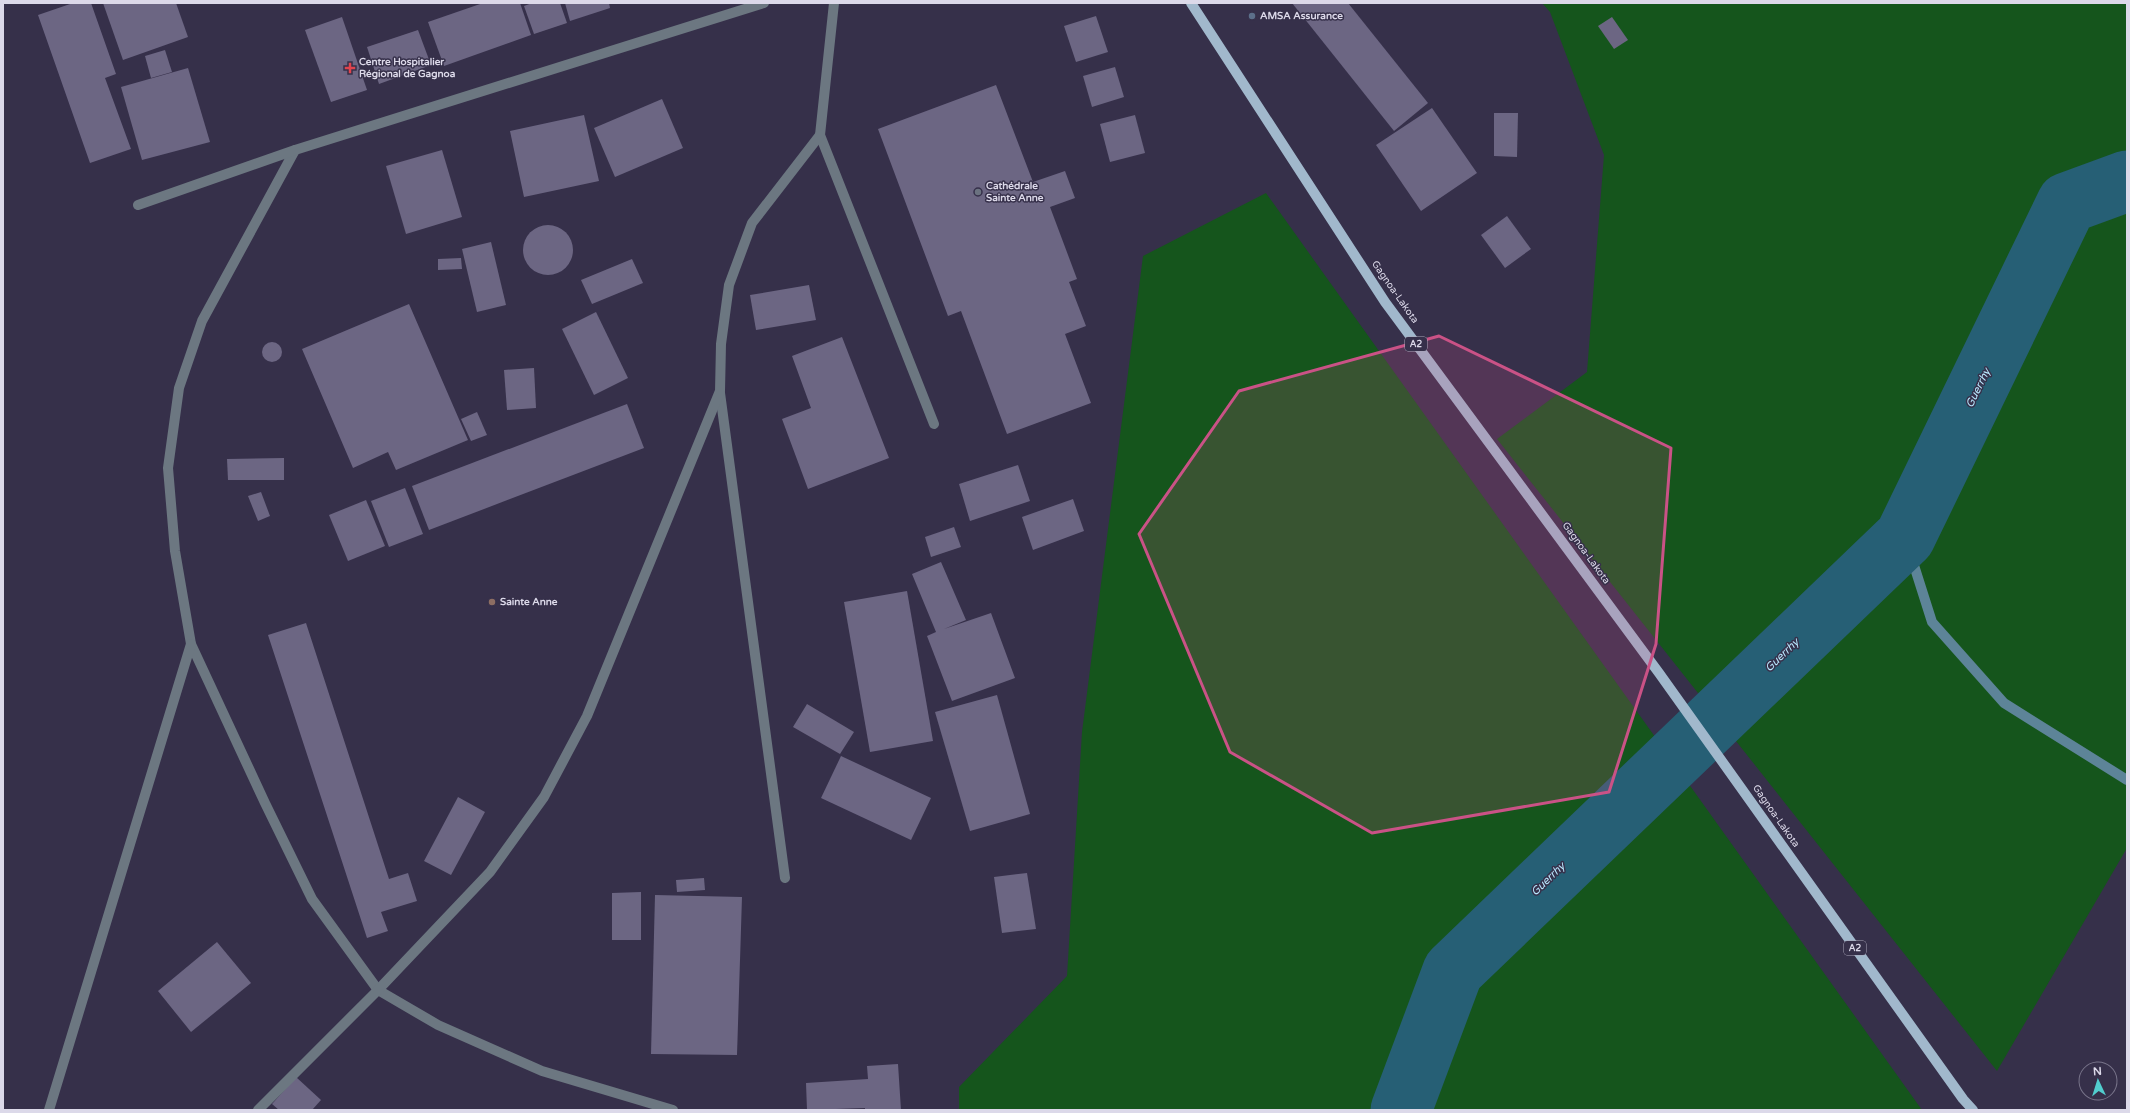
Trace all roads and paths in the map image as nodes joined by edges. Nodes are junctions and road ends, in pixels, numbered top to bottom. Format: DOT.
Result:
graph roads {
  1 [pos="764,3"];
  2 [pos="834,3"];
  3 [pos="1190,3"];
  4 [pos="820,135"];
  5 [pos="295,150"];
  6 [pos="138,205"];
  7 [pos="720,391"];
  8 [pos="934,424"];
  9 [pos="191,644"];
  10 [pos="785,878"];
  11 [pos="378,990"];
  12 [pos="49,1110"];
  13 [pos="258,1110"];
  14 [pos="673,1110"];
  15 [pos="1973,1110"];
  1 -- 5 [label="lane"];
  2 -- 4 [label="lane"];
  3 -- 15 [label="main road, Gagnoa-Lakota / A2"];
  4 -- 7 [label="lane"];
  4 -- 8 [label="lane"];
  5 -- 6 [label="lane"];
  5 -- 9 [label="lane"];
  7 -- 10 [label="lane"];
  7 -- 11 [label="lane"];
  9 -- 11 [label="lane"];
  9 -- 12 [label="lane"];
  11 -- 13 [label="lane"];
  11 -- 14 [label="lane"];
}
